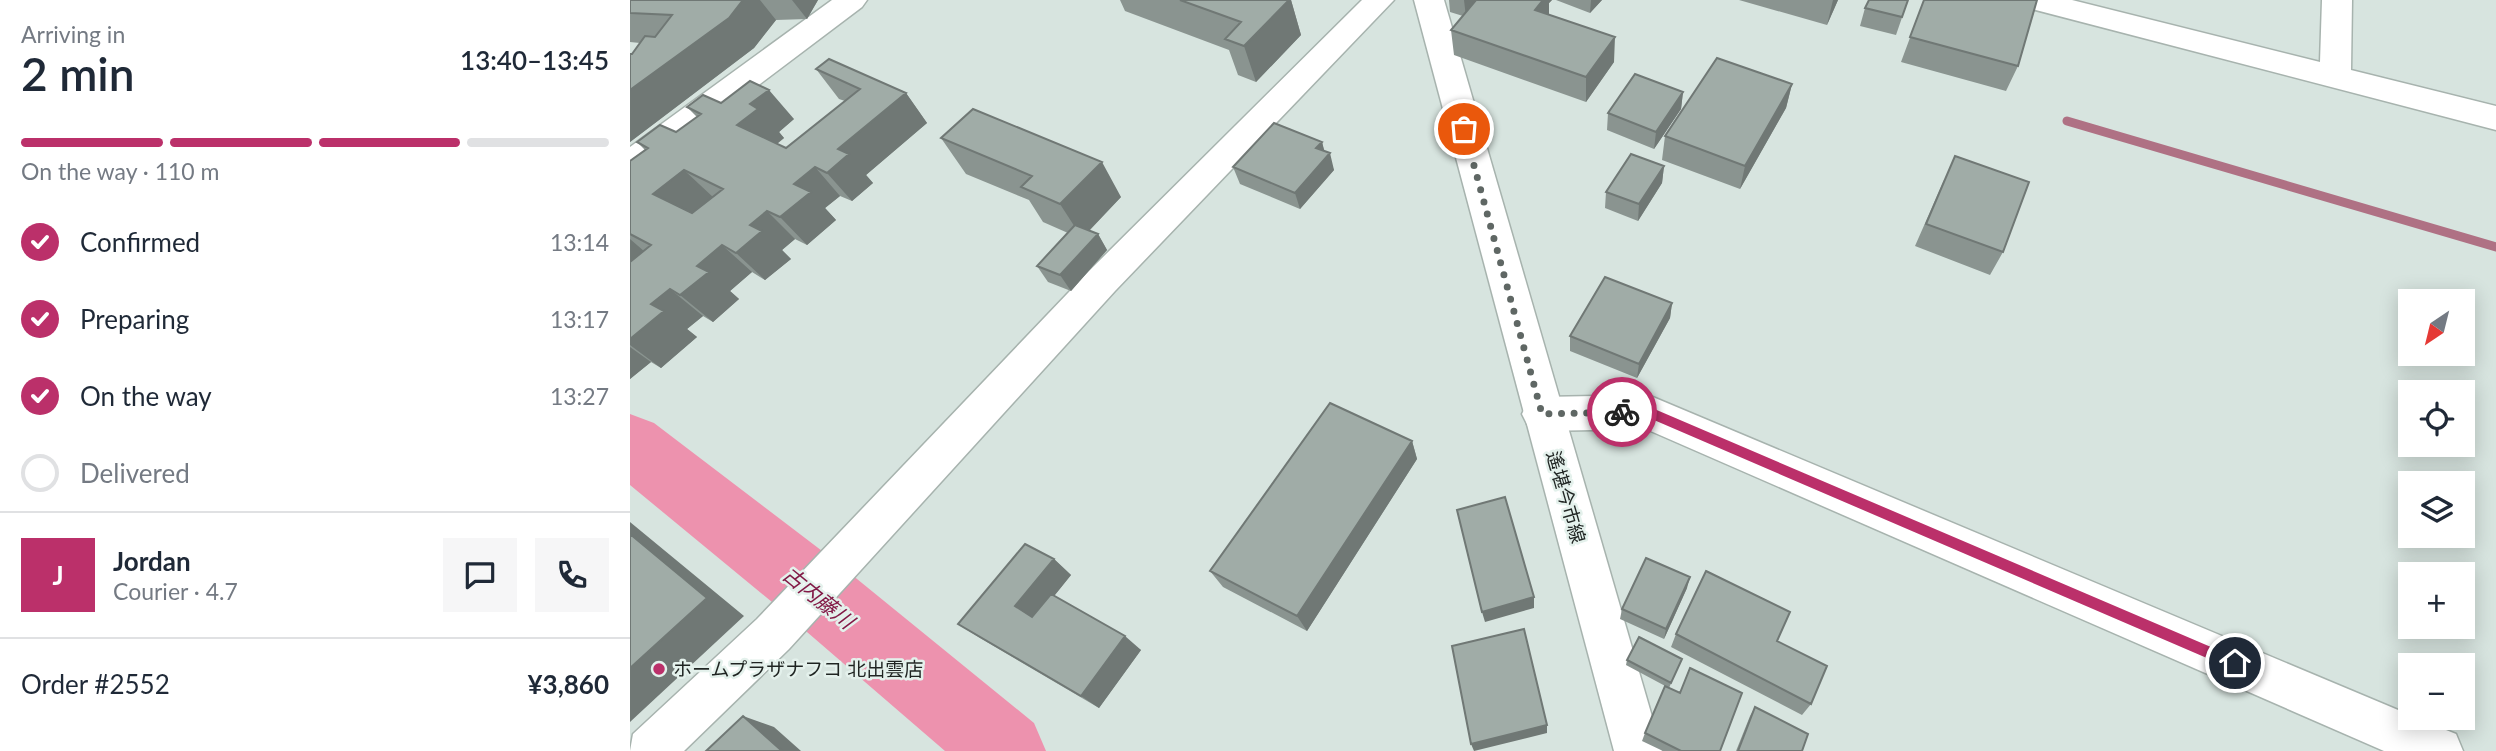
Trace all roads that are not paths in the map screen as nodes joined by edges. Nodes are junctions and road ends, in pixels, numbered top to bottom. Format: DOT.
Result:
graph roads {
  1 [pos="852,0"];
  2 [pos="1379,0"];
  3 [pos="1429,0"];
  4 [pos="2034,0"];
  5 [pos="2337,0"];
  6 [pos="2335,76"];
  7 [pos="2496,118"];
  8 [pos="630,164"];
  9 [pos="1542,414"];
  10 [pos="650,751"];
  11 [pos="1638,751"];
  12 [pos="2439,751"];
  1 -- 8 [label="street"];
  2 -- 10 [label="street"];
  3 -- 9 [label="street, 遙堪今市線"];
  4 -- 6 [label="street"];
  5 -- 6 [label="street"];
  6 -- 7 [label="street"];
  9 -- 11 [label="street, 遙堪今市線"];
  9 -- 12 [label="street"];
}
